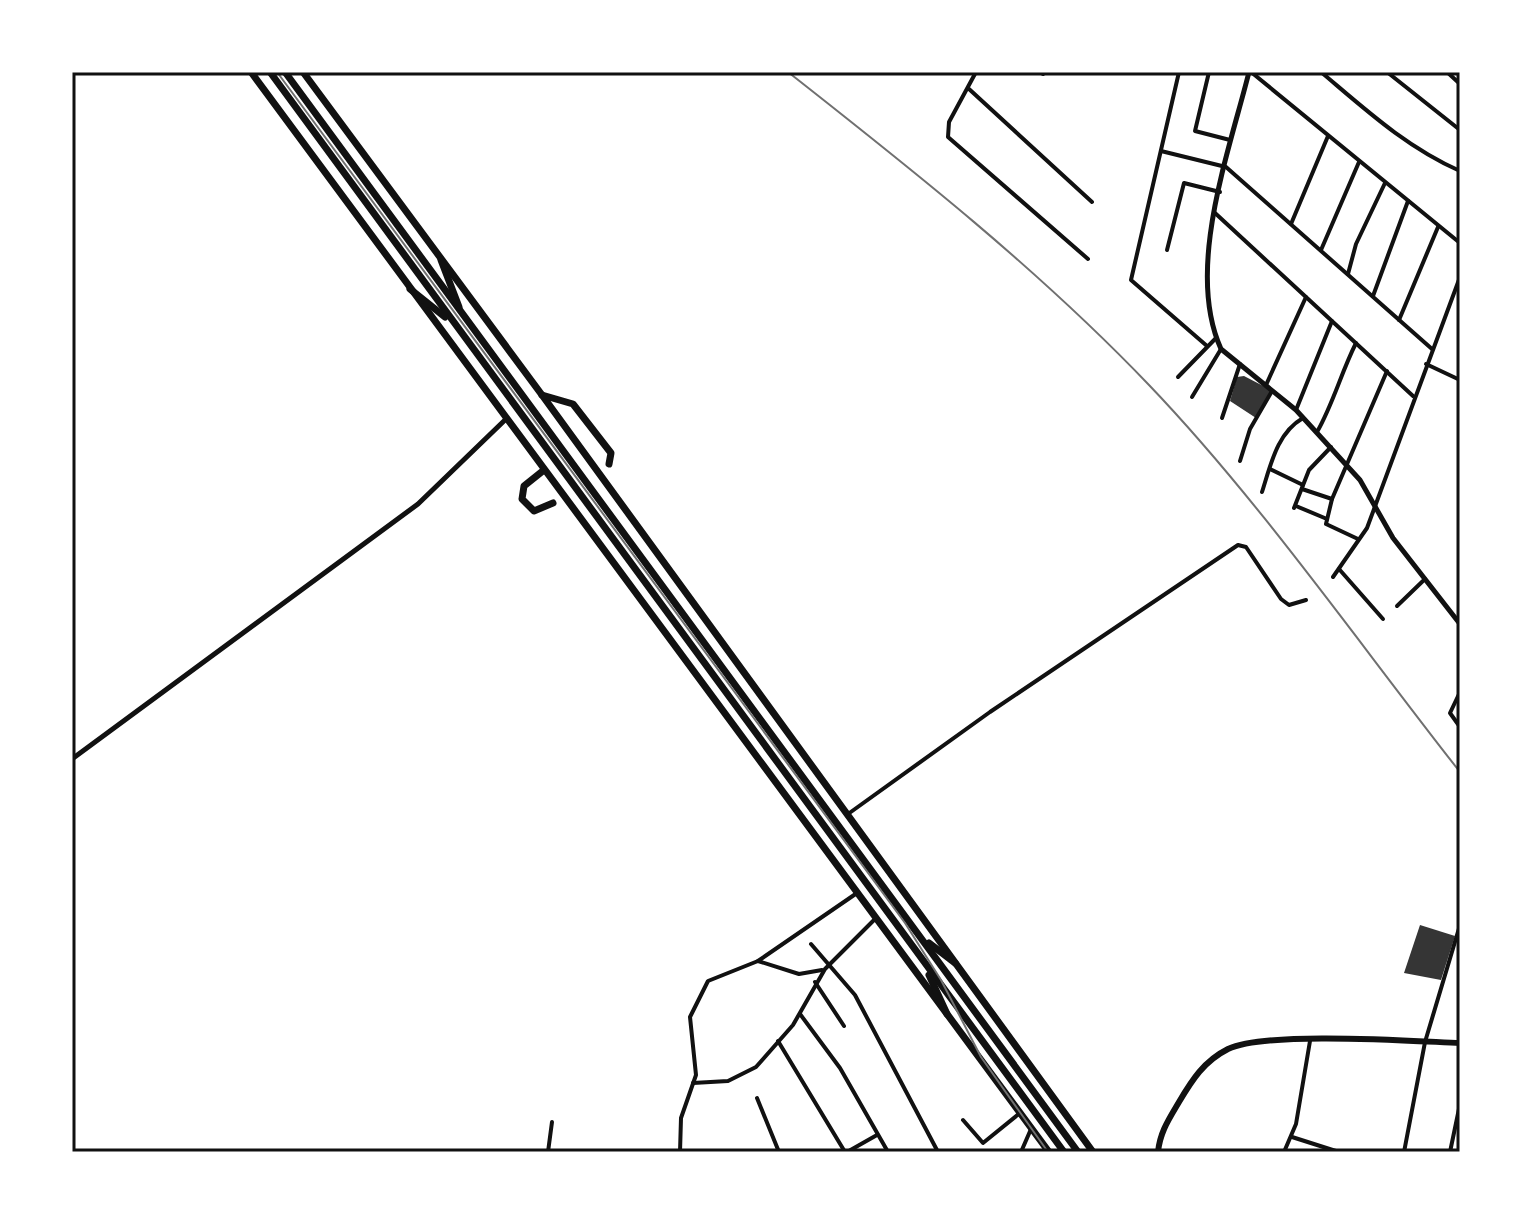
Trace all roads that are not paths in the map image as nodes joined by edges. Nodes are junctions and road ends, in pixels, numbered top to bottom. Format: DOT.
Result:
graph roads {
  1 [pos="251,72"];
  2 [pos="270,72"];
  3 [pos="285,72"];
  4 [pos="303,72"];
  5 [pos="976,72"];
  6 [pos="1179,72"];
  7 [pos="1209,72"];
  8 [pos="1250,72"];
  9 [pos="1321,72"];
  10 [pos="1387,72"];
  11 [pos="1447,72"];
  12 [pos="1460,84"];
  13 [pos="969,89"];
  14 [pos="1460,130"];
  15 [pos="1328,136"];
  16 [pos="1232,141"];
  17 [pos="1161,151"];
  18 [pos="1359,162"];
  19 [pos="1226,167"];
  20 [pos="1460,171"];
  21 [pos="1385,183"];
  22 [pos="1220,192"];
  23 [pos="1408,200"];
  24 [pos="1092,202"];
  25 [pos="1215,213"];
  26 [pos="1291,224"];
  27 [pos="1439,226"];
  28 [pos="1460,243"];
  29 [pos="1167,250"];
  30 [pos="1321,250"];
  31 [pos="1088,259"];
  32 [pos="441,260"];
  33 [pos="1348,274"];
  34 [pos="1460,277"];
  35 [pos="410,289"];
  36 [pos="1373,296"];
  37 [pos="1306,297"];
  38 [pos="462,315"];
  39 [pos="1399,320"];
  40 [pos="1332,321"];
  41 [pos="453,323"];
  42 [pos="1216,338"];
  43 [pos="1356,343"];
  44 [pos="1207,346"];
  45 [pos="1221,349"];
  46 [pos="1432,349"];
  47 [pos="1240,364"];
  48 [pos="1426,364"];
  49 [pos="1387,371"];
  50 [pos="1178,377"];
  51 [pos="1460,380"];
  52 [pos="1266,385"];
  53 [pos="1272,390"];
  54 [pos="542,395"];
  55 [pos="1413,396"];
  56 [pos="1192,397"];
  57 [pos="1296,410"];
  58 [pos="1222,418"];
  59 [pos="1303,418"];
  60 [pos="506,419"];
  61 [pos="1317,432"];
  62 [pos="1331,447"];
  63 [pos="1240,461"];
  64 [pos="1345,462"];
  65 [pos="609,464"];
  66 [pos="1270,469"];
  67 [pos="544,470"];
  68 [pos="1302,487"];
  69 [pos="1262,492"];
  70 [pos="1332,499"];
  71 [pos="553,503"];
  72 [pos="1373,504"];
  73 [pos="1327,519"];
  74 [pos="1358,539"];
  75 [pos="1339,569"];
  76 [pos="1333,577"];
  77 [pos="1425,579"];
  78 [pos="1306,600"];
  79 [pos="1397,606"];
  80 [pos="1383,619"];
  81 [pos="1460,622"];
  82 [pos="1460,692"];
  83 [pos="1460,727"];
  84 [pos="72,759"];
  85 [pos="847,814"];
  86 [pos="857,893"];
  87 [pos="876,918"];
  88 [pos="1460,925"];
  89 [pos="921,937"];
  90 [pos="811,944"];
  91 [pos="758,961"];
  92 [pos="923,962"];
  93 [pos="955,963"];
  94 [pos="827,967"];
  95 [pos="815,982"];
  96 [pos="800,1014"];
  97 [pos="947,1014"];
  98 [pos="844,1026"];
  99 [pos="778,1041"];
  100 [pos="1310,1041"];
  101 [pos="1425,1042"];
  102 [pos="1460,1043"];
  103 [pos="693,1083"];
  104 [pos="757,1098"];
  105 [pos="1460,1104"];
  106 [pos="1020,1113"];
  107 [pos="963,1120"];
  108 [pos="552,1122"];
  109 [pos="1031,1129"];
  110 [pos="877,1135"];
  111 [pos="1292,1137"];
  112 [pos="548,1152"];
  113 [pos="680,1152"];
  114 [pos="779,1152"];
  115 [pos="846,1152"];
  116 [pos="888,1152"];
  117 [pos="938,1152"];
  118 [pos="1021,1152"];
  119 [pos="1049,1152"];
  120 [pos="1064,1152"];
  121 [pos="1078,1152"];
  122 [pos="1093,1152"];
  123 [pos="1158,1152"];
  124 [pos="1284,1152"];
  125 [pos="1339,1152"];
  126 [pos="1404,1152"];
  127 [pos="1450,1152"];
  1 -- 35 [label="main road"];
  2 -- 41 [label="main road"];
  3 -- 38 [label="main road"];
  4 -- 32 [label="main road"];
  5 -- 13 [label="street"];
  6 -- 17 [label="street"];
  7 -- 16 [label="street"];
  8 -- 15 [label="street"];
  8 -- 16 [label="street"];
  9 -- 20 [label="street"];
  10 -- 14 [label="street"];
  11 -- 12 [label="street"];
  13 -- 24 [label="street"];
  13 -- 31 [label="street"];
  15 -- 18 [label="street"];
  15 -- 26 [label="street"];
  16 -- 19 [label="street"];
  17 -- 19 [label="street"];
  17 -- 44 [label="street"];
  18 -- 21 [label="street"];
  18 -- 30 [label="street"];
  19 -- 22 [label="street"];
  19 -- 26 [label="street"];
  21 -- 23 [label="street"];
  21 -- 33 [label="street"];
  22 -- 25 [label="street"];
  22 -- 29 [label="street"];
  23 -- 27 [label="street"];
  23 -- 36 [label="street"];
  25 -- 37 [label="street"];
  25 -- 42 [label="street"];
  26 -- 30 [label="street"];
  27 -- 28 [label="street"];
  27 -- 39 [label="street"];
  30 -- 33 [label="street"];
  32 -- 38 [label="main road"];
  32 -- 54 [label="main road"];
  33 -- 36 [label="street"];
  34 -- 46 [label="street"];
  35 -- 41 [label="main road"];
  35 -- 60 [label="main road"];
  36 -- 39 [label="street"];
  37 -- 40 [label="street"];
  37 -- 52 [label="street"];
  38 -- 89 [label="main road"];
  39 -- 46 [label="street"];
  40 -- 43 [label="street"];
  40 -- 57 [label="street"];
  41 -- 92 [label="main road"];
  42 -- 44 [label="street"];
  42 -- 45 [label="street"];
  43 -- 49 [label="street"];
  43 -- 61 [label="street"];
  44 -- 50 [label="street"];
  45 -- 47 [label="street"];
  45 -- 56 [label="street"];
  46 -- 48 [label="street"];
  47 -- 52 [label="street"];
  47 -- 58 [label="street"];
  48 -- 51 [label="street"];
  48 -- 55 [label="street"];
  49 -- 55 [label="street"];
  49 -- 64 [label="street"];
  52 -- 53 [label="street"];
  53 -- 57 [label="street"];
  53 -- 63 [label="street"];
  54 -- 65 [label="main road"];
  54 -- 85 [label="main road"];
  55 -- 72 [label="street"];
  57 -- 59 [label="street"];
  59 -- 61 [label="street"];
  59 -- 66 [label="street"];
  60 -- 67 [label="main road"];
  60 -- 84 [label="street"];
  61 -- 62 [label="street"];
  62 -- 64 [label="street"];
  62 -- 68 [label="street"];
  64 -- 70 [label="street"];
  64 -- 72 [label="street"];
  66 -- 68 [label="street"];
  66 -- 69 [label="street"];
  67 -- 71 [label="main road"];
  67 -- 86 [label="main road"];
  68 -- 70 [label="street"];
  68 -- 73 [label="street"];
  70 -- 73 [label="street"];
  72 -- 74 [label="street"];
  72 -- 77 [label="street"];
  73 -- 74 [label="street"];
  74 -- 75 [label="street"];
  75 -- 76 [label="street"];
  75 -- 80 [label="street"];
  77 -- 79 [label="street"];
  77 -- 81 [label="street"];
  78 -- 85 [label="street"];
  82 -- 83 [label="street"];
  85 -- 93 [label="main road"];
  86 -- 87 [label="main road"];
  86 -- 91 [label="street"];
  87 -- 94 [label="street"];
  87 -- 97 [label="main road"];
  88 -- 101 [label="street"];
  89 -- 93 [label="main road"];
  89 -- 121 [label="main road"];
  90 -- 94 [label="street"];
  91 -- 94 [label="street"];
  91 -- 103 [label="street"];
  92 -- 97 [label="main road"];
  92 -- 120 [label="main road"];
  93 -- 122 [label="main road"];
  94 -- 95 [label="street"];
  94 -- 117 [label="street"];
  95 -- 96 [label="street"];
  95 -- 98 [label="street"];
  96 -- 99 [label="street"];
  96 -- 110 [label="street"];
  97 -- 106 [label="main road"];
  99 -- 103 [label="street"];
  99 -- 115 [label="street"];
  100 -- 101 [label="main road"];
  100 -- 111 [label="street"];
  100 -- 123 [label="main road"];
  101 -- 102 [label="main road"];
  101 -- 126 [label="street"];
  103 -- 113 [label="street"];
  104 -- 114 [label="street"];
  105 -- 127 [label="street"];
  106 -- 107 [label="street"];
  106 -- 109 [label="main road"];
  108 -- 112 [label="street"];
  109 -- 118 [label="street"];
  109 -- 119 [label="main road"];
  110 -- 115 [label="street"];
  110 -- 116 [label="street"];
  111 -- 124 [label="street"];
  111 -- 125 [label="street"];
}
